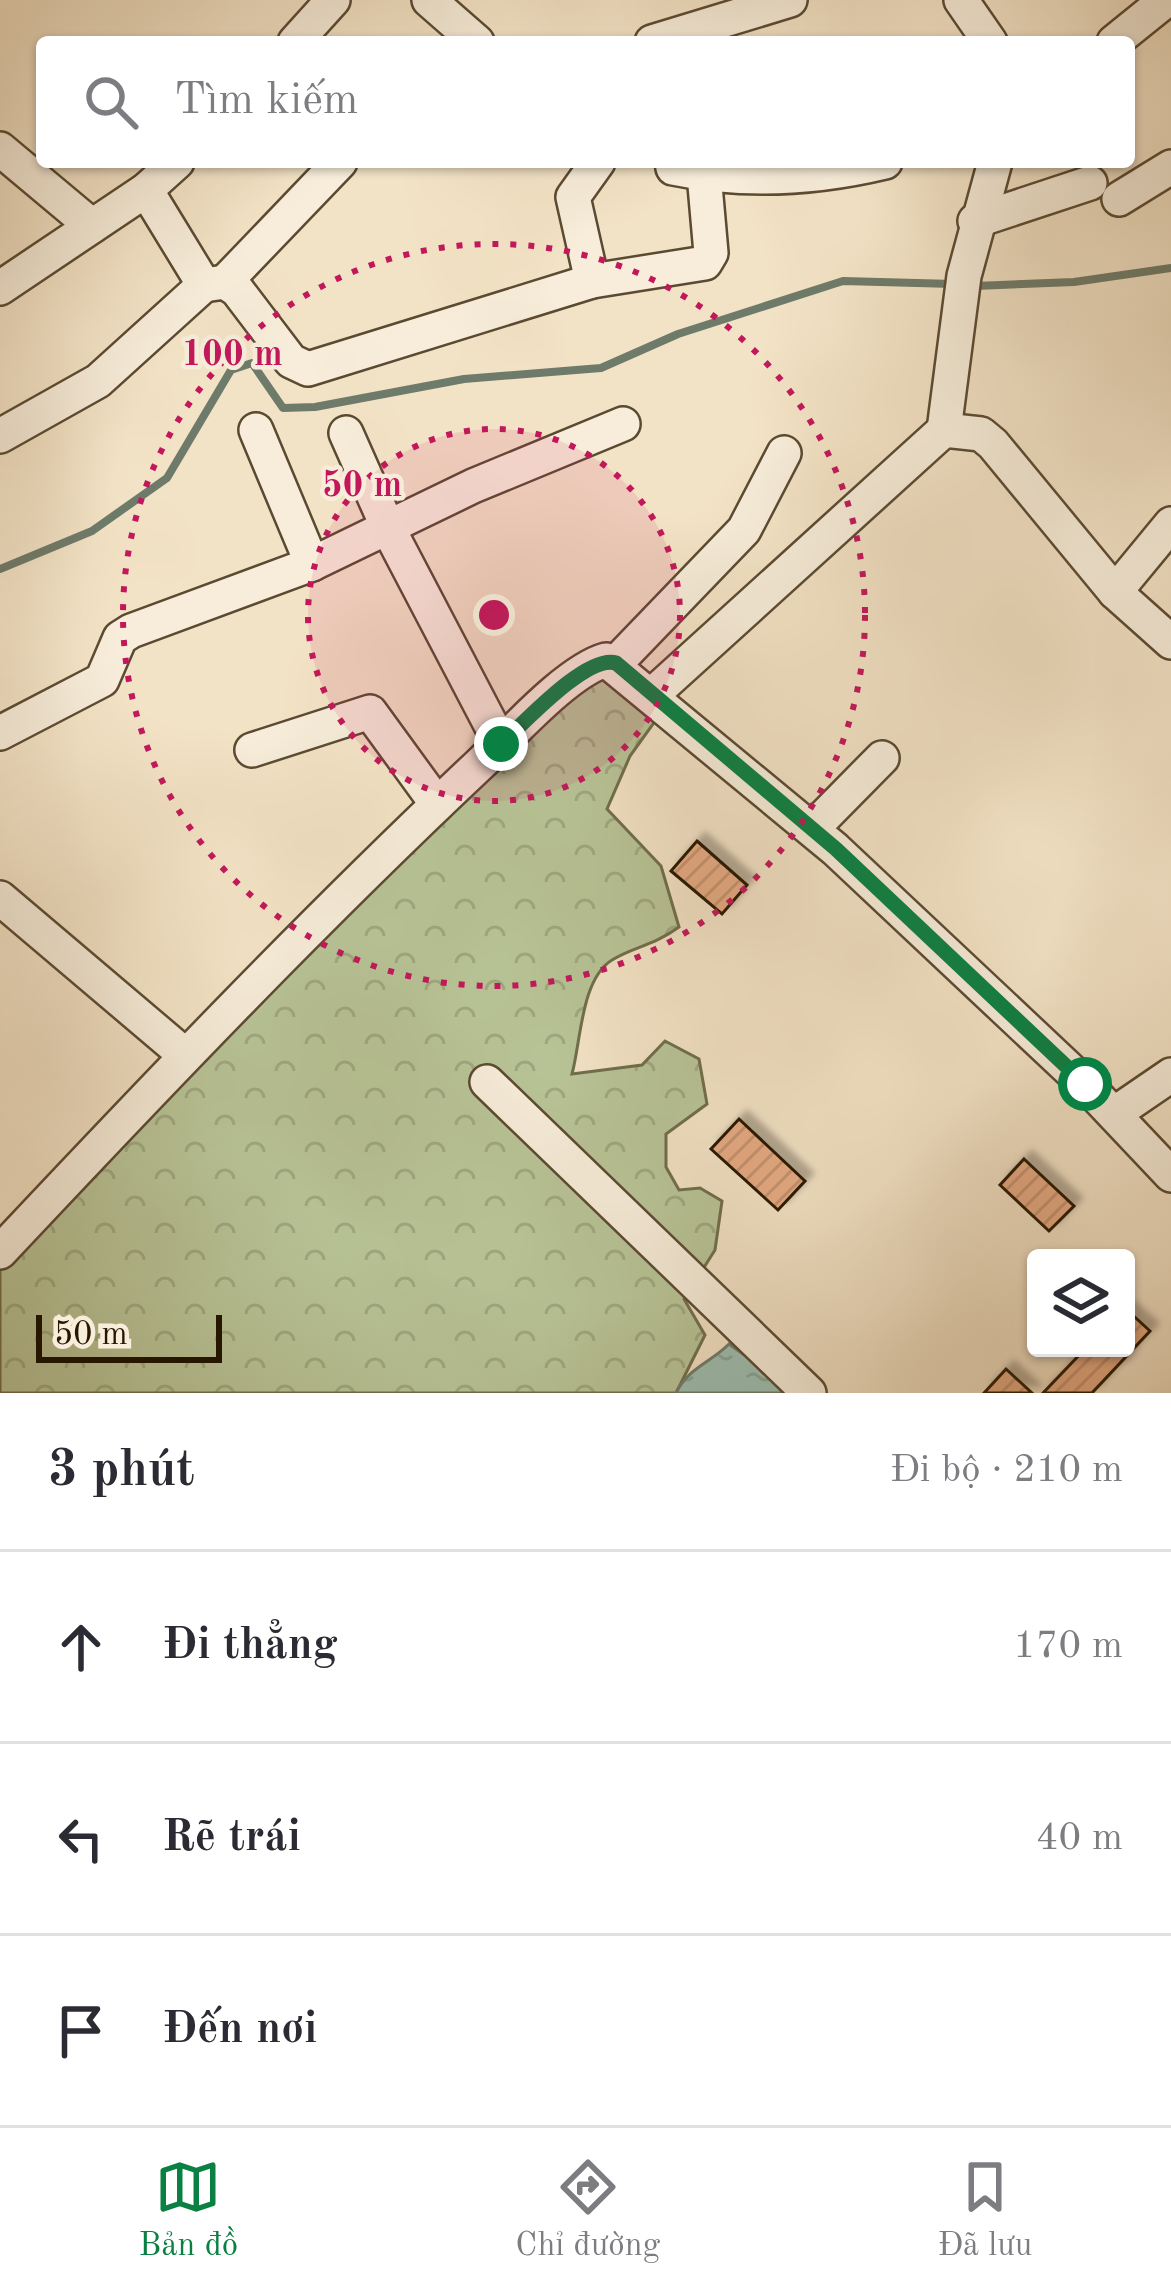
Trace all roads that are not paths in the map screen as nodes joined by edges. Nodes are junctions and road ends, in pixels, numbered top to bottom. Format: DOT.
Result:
graph roads {
  1 [pos="333,0"];
  2 [pos="429,0"];
  3 [pos="790,0"];
  4 [pos="961,0"];
  5 [pos="1166,0"];
  6 [pos="300,36"];
  7 [pos="463,36"];
  8 [pos="672,36"];
  9 [pos="986,36"];
  10 [pos="1121,36"];
  11 [pos="0,149"];
  12 [pos="1171,167"];
  13 [pos="170,168"];
  14 [pos="334,168"];
  15 [pos="594,168"];
  16 [pos="688,168"];
  17 [pos="858,168"];
  18 [pos="993,168"];
  19 [pos="146,190"];
  20 [pos="975,221"];
  21 [pos="92,226"];
  22 [pos="592,281"];
  23 [pos="215,284"];
  24 [pos="0,288"];
  25 [pos="623,424"];
  26 [pos="256,430"];
  27 [pos="944,430"];
  28 [pos="346,433"];
  29 [pos="0,436"];
  30 [pos="784,453"];
  31 [pos="1171,524"];
  32 [pos="389,530"];
  33 [pos="312,564"];
  34 [pos="1115,592"];
  35 [pos="1171,641"];
  36 [pos="616,663"];
  37 [pos="652,695"];
  38 [pos="0,733"];
  39 [pos="501,744"];
  40 [pos="252,750"];
  41 [pos="882,758"];
  42 [pos="437,804"];
  43 [pos="812,829"];
  44 [pos="0,898"];
  45 [pos="185,1055"];
  46 [pos="1171,1076"];
  47 [pos="487,1082"];
  48 [pos="1114,1114"];
  49 [pos="1171,1175"];
  50 [pos="0,1252"];
  51 [pos="809,1393"];
  1 -- 6 [label="street"];
  2 -- 7 [label="street"];
  3 -- 8 [label="street"];
  4 -- 9 [label="street"];
  5 -- 10 [label="street"];
  11 -- 21 [label="street"];
  12 -- 20 [label="street"];
  13 -- 19 [label="street"];
  14 -- 23 [label="street"];
  15 -- 22 [label="street"];
  16 -- 17 [label="street"];
  16 -- 22 [label="street"];
  18 -- 20 [label="street"];
  19 -- 21 [label="street"];
  19 -- 23 [label="street"];
  20 -- 27 [label="street"];
  21 -- 24 [label="street"];
  22 -- 23 [label="street"];
  23 -- 29 [label="street"];
  25 -- 32 [label="street"];
  26 -- 33 [label="street"];
  27 -- 34 [label="street"];
  27 -- 37 [label="street"];
  28 -- 32 [label="street"];
  30 -- 36 [label="street"];
  31 -- 34 [label="street"];
  32 -- 33 [label="street"];
  32 -- 39 [label="street"];
  33 -- 38 [label="street"];
  34 -- 35 [label="street"];
  36 -- 37 [label="street"];
  36 -- 39 [label="street"];
  37 -- 43 [label="street"];
  39 -- 42 [label="street"];
  40 -- 42 [label="street"];
  41 -- 43 [label="street"];
  42 -- 45 [label="street"];
  43 -- 48 [label="street"];
  44 -- 45 [label="street"];
  45 -- 50 [label="street"];
  46 -- 48 [label="street"];
  47 -- 51 [label="street"];
  48 -- 49 [label="street"];
}
